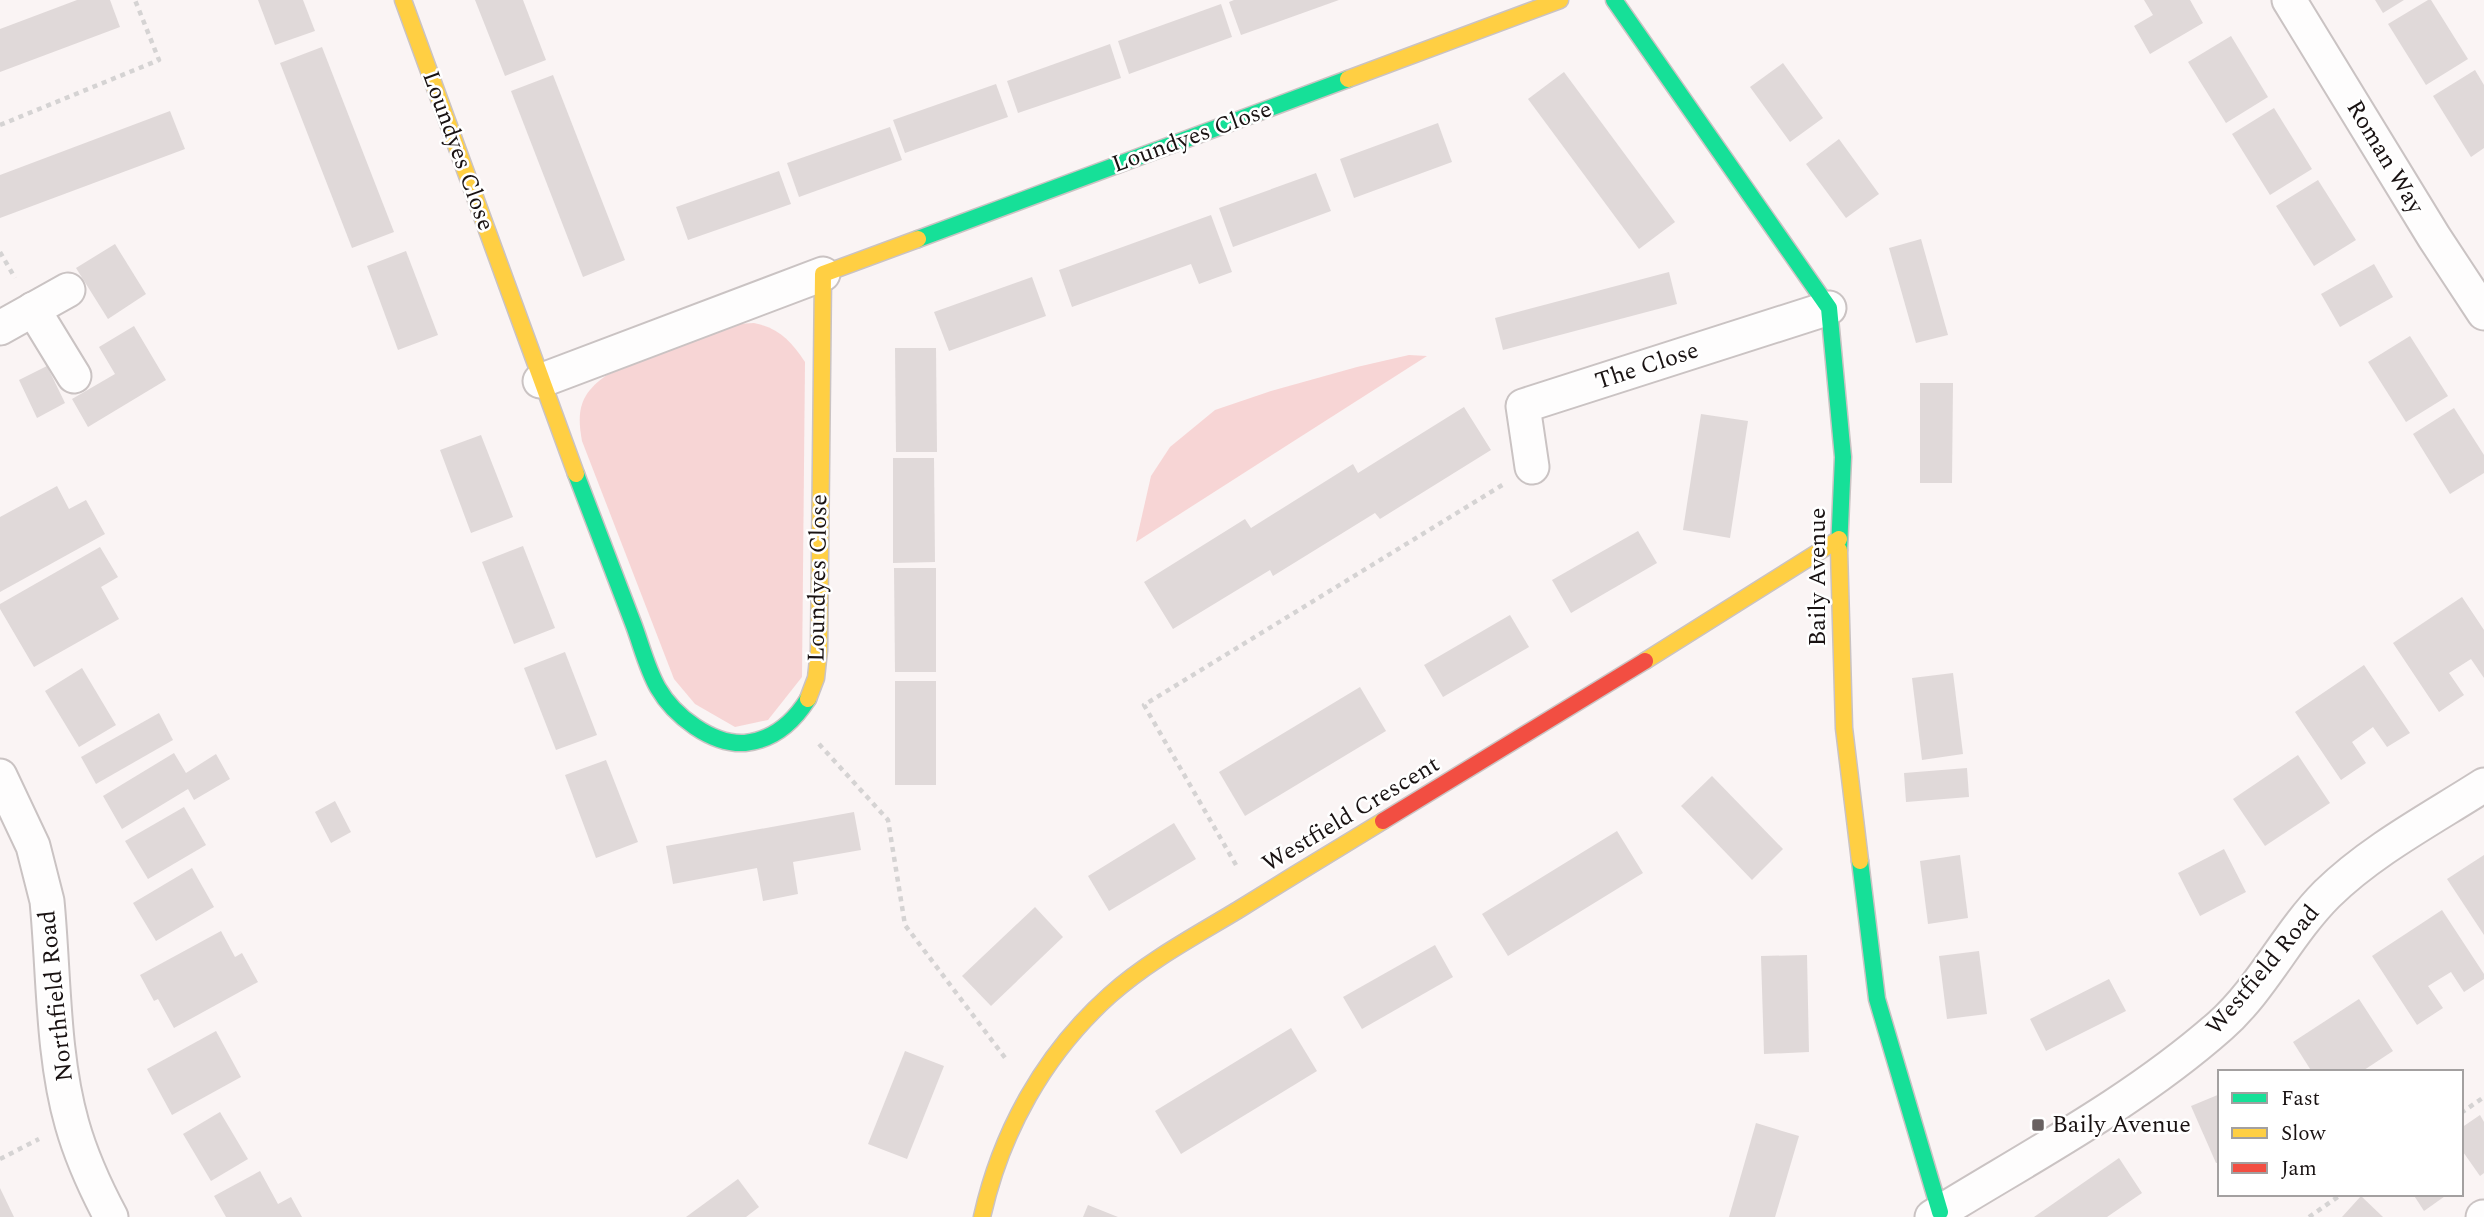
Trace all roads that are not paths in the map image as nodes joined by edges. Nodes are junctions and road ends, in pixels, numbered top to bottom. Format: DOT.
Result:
graph roads {
  1 [pos="403,0"];
  2 [pos="1560,0"];
  3 [pos="1614,0"];
  4 [pos="2289,0"];
  5 [pos="823,274"];
  6 [pos="68,290"];
  7 [pos="26,298"];
  8 [pos="1829,308"];
  9 [pos="2484,313"];
  10 [pos="0,328"];
  11 [pos="74,376"];
  12 [pos="540,381"];
  13 [pos="1532,467"];
  14 [pos="1839,539"];
  15 [pos="0,776"];
  16 [pos="2484,785"];
  17 [pos="1936,1214"];
  18 [pos="111,1217"];
  19 [pos="982,1217"];
  1 -- 12 [label="street, Loundyes Close"];
  2 -- 5 [label="street, Loundyes Close"];
  3 -- 8 [label="street, Baily Avenue"];
  4 -- 9 [label="street, Roman Way"];
  5 -- 12 [label="street, Loundyes Close"];
  5 -- 12 [label="street, Loundyes Close"];
  6 -- 7 [label="street"];
  7 -- 10 [label="street"];
  7 -- 11 [label="street"];
  8 -- 13 [label="street, The Close"];
  8 -- 14 [label="street, Baily Avenue"];
  14 -- 17 [label="street, Baily Avenue"];
  14 -- 19 [label="street, Westfield Crescent"];
  15 -- 18 [label="street, Northfield Road"];
  16 -- 17 [label="street, Westfield Road"];
}
